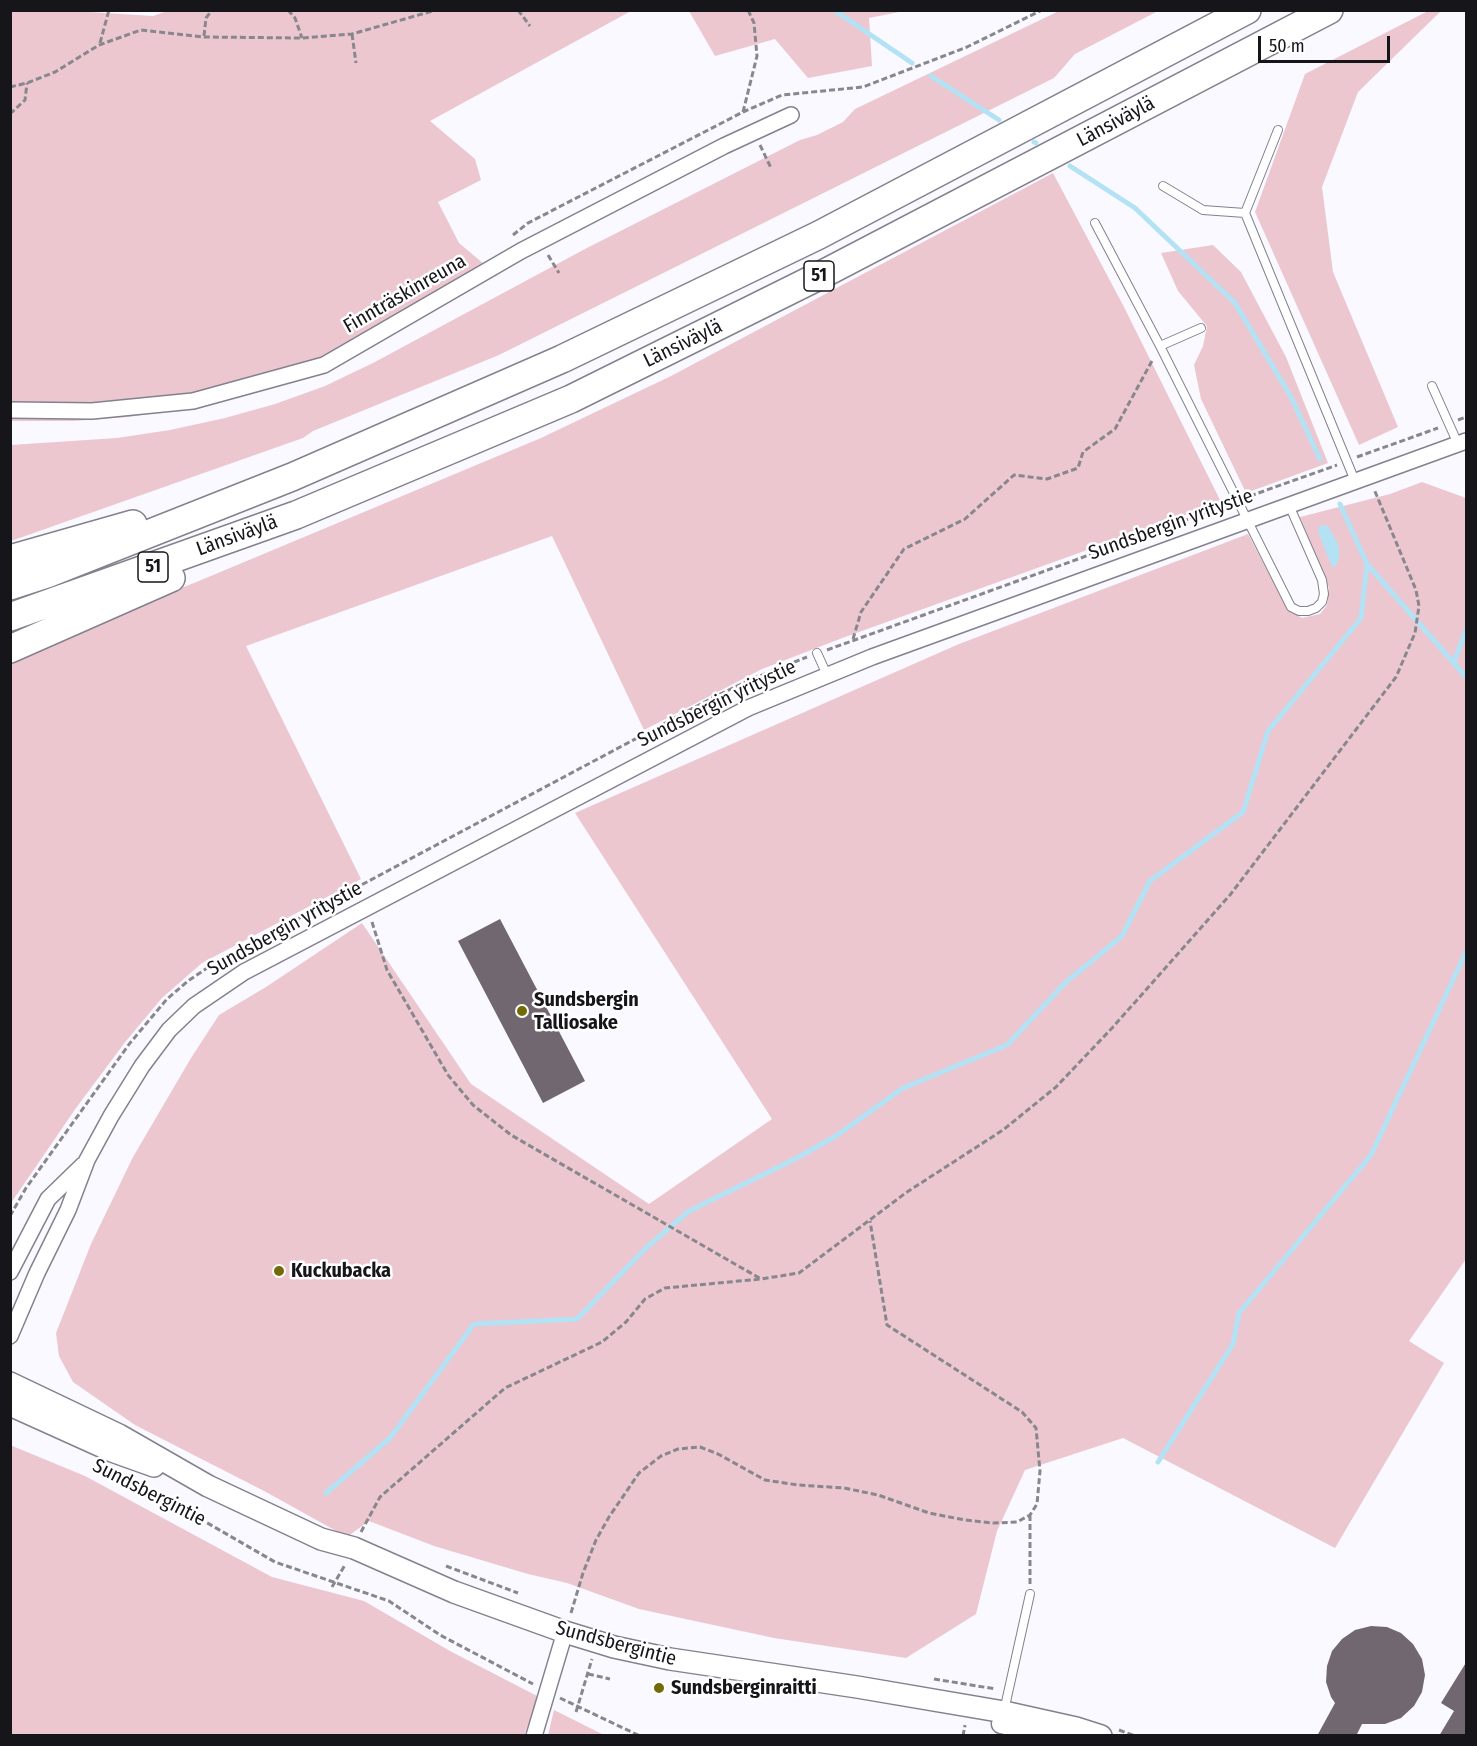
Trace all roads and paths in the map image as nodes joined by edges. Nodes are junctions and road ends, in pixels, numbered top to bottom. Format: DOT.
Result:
graph roads {
  1 [pos="109,10"];
  2 [pos="212,10"];
  3 [pos="288,10"];
  4 [pos="436,10"];
  5 [pos="518,10"];
  6 [pos="748,10"];
  7 [pos="1042,10"];
  8 [pos="1246,10"];
  9 [pos="1329,10"];
  10 [pos="530,26"];
  11 [pos="352,34"];
  12 [pos="204,37"];
  13 [pos="302,39"];
  14 [pos="99,45"];
  15 [pos="356,63"];
  16 [pos="27,83"];
  17 [pos="10,87"];
  18 [pos="743,112"];
  19 [pos="10,114"];
  20 [pos="791,115"];
  21 [pos="1278,129"];
  22 [pos="1163,186"];
  23 [pos="1245,213"];
  24 [pos="1095,223"];
  25 [pos="510,238"];
  26 [pos="1201,328"];
  27 [pos="1160,346"];
  28 [pos="1432,386"];
  29 [pos="10,410"];
  30 [pos="1462,442"];
  31 [pos="292,477"];
  32 [pos="1362,479"];
  33 [pos="1289,505"];
  34 [pos="296,515"];
  35 [pos="1247,520"];
  36 [pos="10,559"];
  37 [pos="10,586"];
  38 [pos="10,617"];
  39 [pos="853,640"];
  40 [pos="10,649"];
  41 [pos="817,653"];
  42 [pos="827,675"];
  43 [pos="376,931"];
  44 [pos="87,1160"];
  45 [pos="870,1220"];
  46 [pos="10,1272"];
  47 [pos="761,1280"];
  48 [pos="10,1335"];
  49 [pos="10,1383"];
  50 [pos="10,1405"];
  51 [pos="112,1472"];
  52 [pos="208,1486"];
  53 [pos="1030,1515"];
  54 [pos="361,1532"];
  55 [pos="442,1565"];
  56 [pos="340,1573"];
  57 [pos="335,1581"];
  58 [pos="332,1587"];
  59 [pos="1030,1594"];
  60 [pos="522,1595"];
  61 [pos="563,1639"];
  62 [pos="924,1677"];
  63 [pos="610,1679"];
  64 [pos="1009,1691"];
  65 [pos="548,1693"];
  66 [pos="578,1706"];
  67 [pos="576,1712"];
  68 [pos="1003,1718"];
  69 [pos="1107,1732"];
  70 [pos="534,1736"];
  71 [pos="640,1736"];
  72 [pos="1053,1736"];
  73 [pos="1135,1736"];
  1 -- 14 [label="path"];
  2 -- 12 [label="path"];
  3 -- 13 [label="path"];
  4 -- 11 [label="path"];
  5 -- 10 [label="path"];
  6 -- 18 [label="path"];
  7 -- 18 [label="path"];
  8 -- 31 [label="highway, Länsiväylä / 51"];
  9 -- 34 [label="highway, Länsiväylä / 51"];
  11 -- 13 [label="path"];
  11 -- 15 [label="path"];
  12 -- 13 [label="path"];
  12 -- 14 [label="path"];
  14 -- 16 [label="path"];
  16 -- 17 [label="path"];
  16 -- 19 [label="path"];
  18 -- 25 [label="path"];
  20 -- 29 [label="street, Finnträskinreuna"];
  21 -- 23 [label="lane"];
  22 -- 23 [label="lane"];
  23 -- 32 [label="lane"];
  24 -- 27 [label="lane"];
  26 -- 27 [label="lane"];
  27 -- 35 [label="lane"];
  27 -- 39 [label="path"];
  28 -- 30 [label="lane"];
  30 -- 32 [label="street, Sundsbergin yritystie"];
  31 -- 36 [label="highway"];
  31 -- 37 [label="highway, Länsiväylä / 51"];
  32 -- 33 [label="street, Sundsbergin yritystie"];
  32 -- 45 [label="path"];
  33 -- 35 [label="street, Sundsbergin yritystie"];
  33 -- 35 [label="lane"];
  34 -- 38 [label="highway, Länsiväylä / 51"];
  34 -- 40 [label="highway"];
  35 -- 42 [label="street, Sundsbergin yritystie"];
  41 -- 42 [label="lane"];
  42 -- 44 [label="street, Sundsbergin yritystie"];
  43 -- 47 [label="path"];
  44 -- 46 [label="street, Sundsbergin yritystie"];
  44 -- 48 [label="street, Sundsbergin yritystie"];
  45 -- 47 [label="path"];
  45 -- 53 [label="path"];
  47 -- 54 [label="path"];
  49 -- 52 [label="main road, Sundsbergintie"];
  50 -- 52 [label="main road, Sundsbergintie"];
  51 -- 57 [label="path, Sundsbergintie"];
  52 -- 61 [label="main road, Sundsbergintie"];
  53 -- 59 [label="path"];
  53 -- 61 [label="path"];
  55 -- 60 [label="path"];
  56 -- 57 [label="path"];
  57 -- 58 [label="path"];
  57 -- 65 [label="path, Sundsbergintie"];
  59 -- 64 [label="lane"];
  61 -- 65 [label="street"];
  61 -- 68 [label="main road, Sundsbergintie"];
  62 -- 64 [label="path"];
  63 -- 66 [label="path"];
  64 -- 68 [label="lane"];
  65 -- 66 [label="path, Sundsbergintie"];
  65 -- 70 [label="street"];
  66 -- 67 [label="path"];
  66 -- 71 [label="path, Sundsbergintie"];
  68 -- 69 [label="main road, Sundsbergintie"];
  68 -- 72 [label="street, Sundsbergintie"];
  69 -- 73 [label="path"];
}
